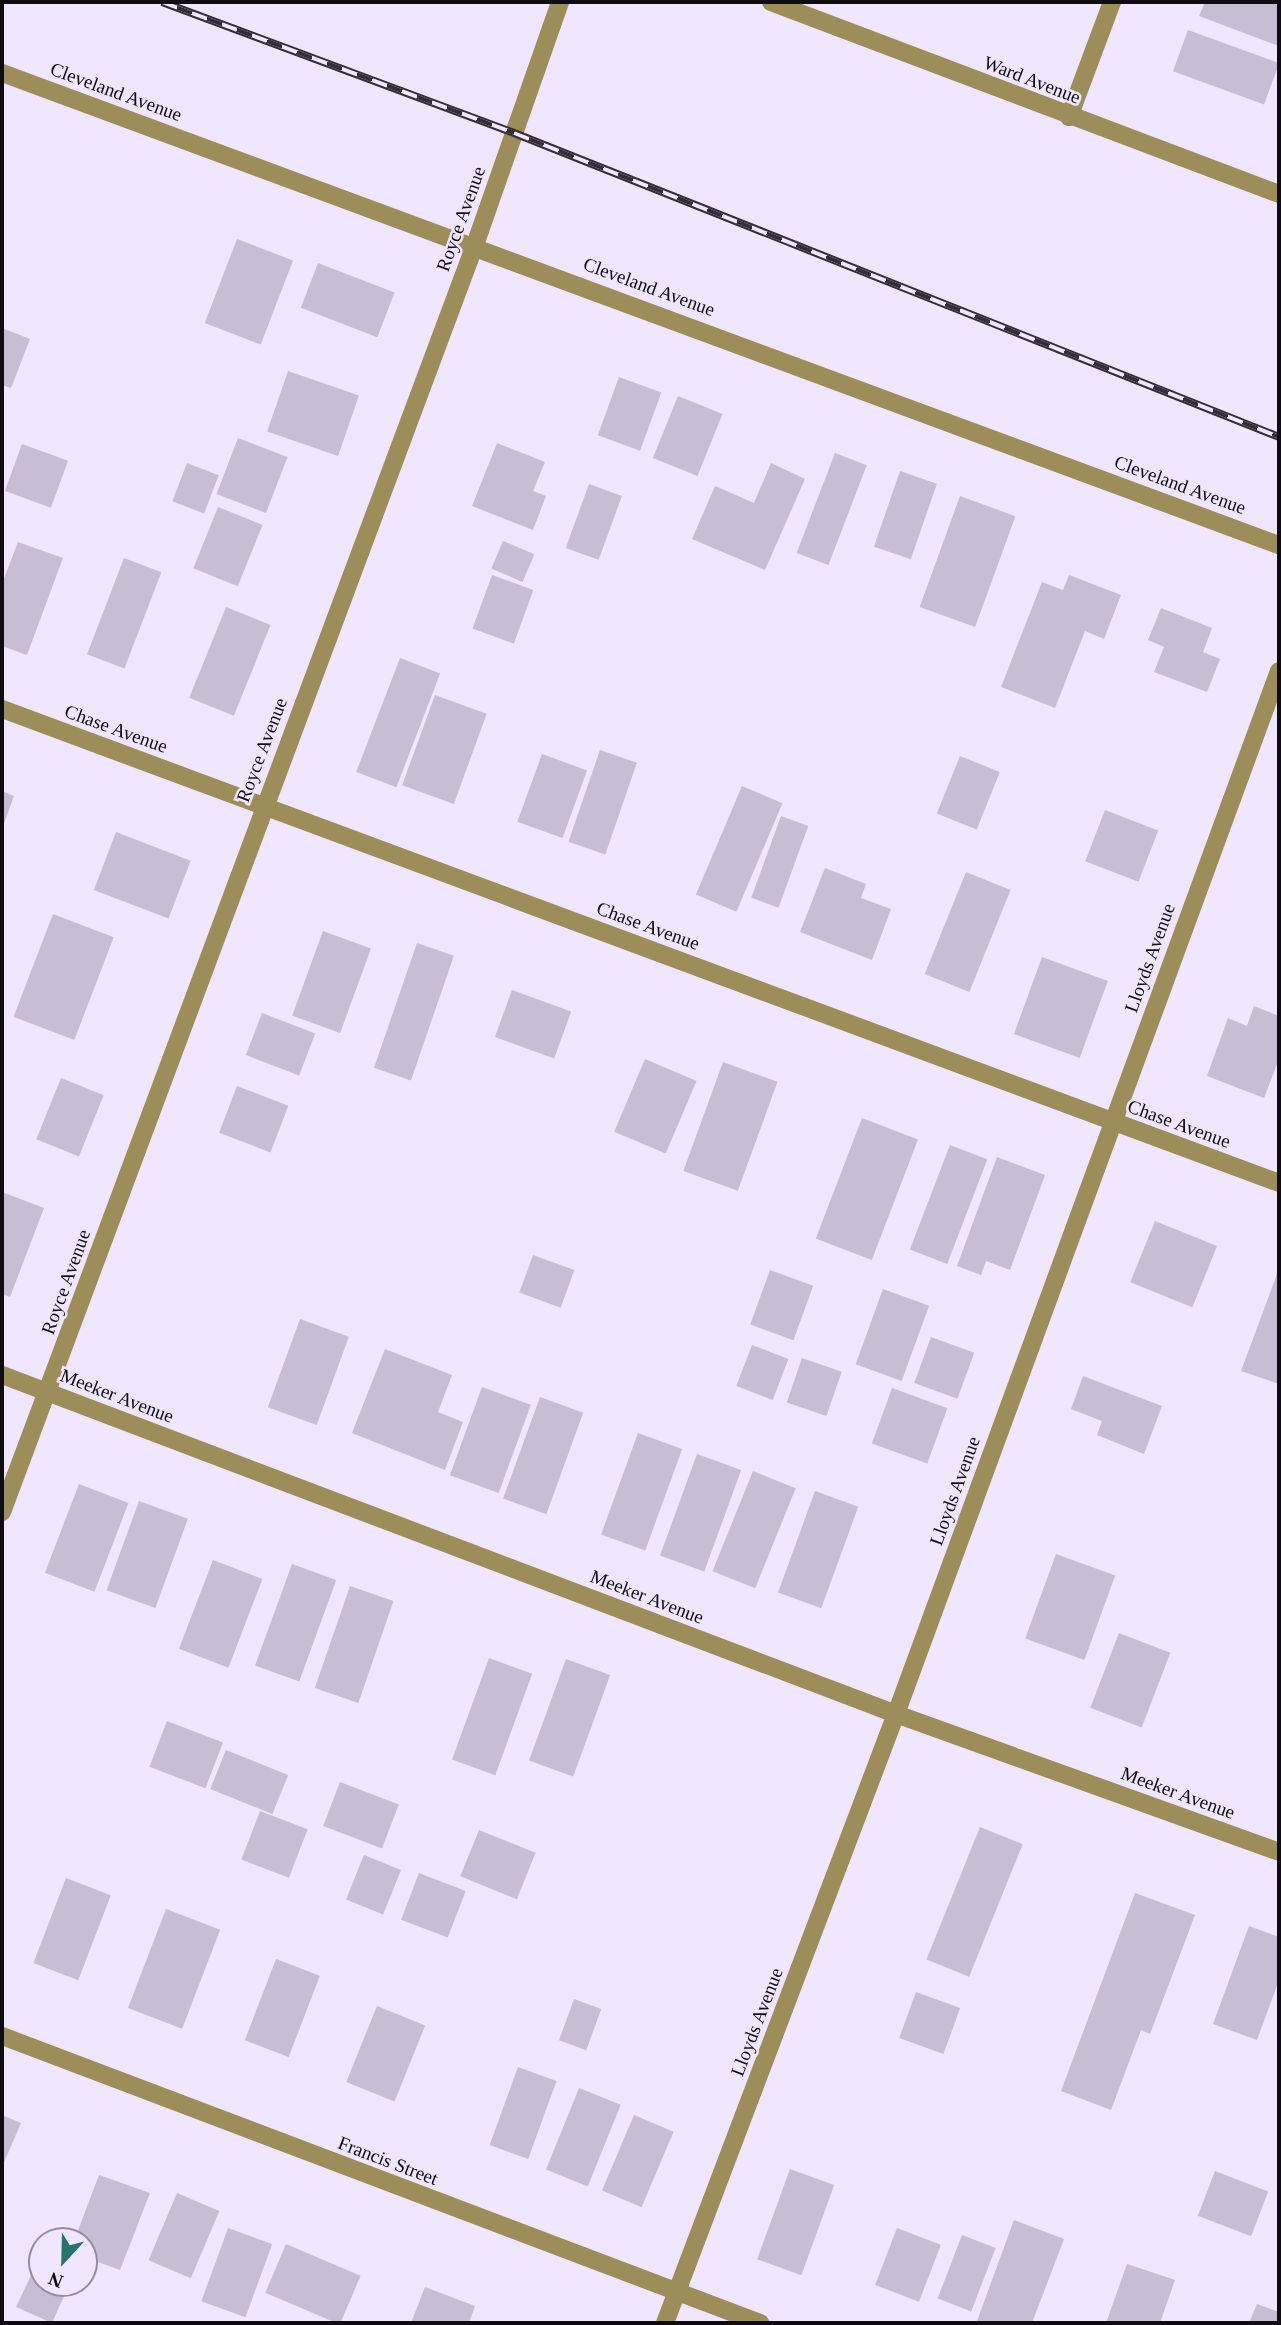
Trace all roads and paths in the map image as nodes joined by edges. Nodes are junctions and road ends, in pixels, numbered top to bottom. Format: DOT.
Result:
graph roads {
  1 [pos="560,2"];
  2 [pos="771,2"];
  3 [pos="1112,2"];
  4 [pos="2,73"];
  5 [pos="1069,117"];
  6 [pos="1279,194"];
  7 [pos="475,245"];
  8 [pos="1279,545"];
  9 [pos="1279,671"];
  10 [pos="2,709"];
  11 [pos="263,806"];
  12 [pos="1112,1122"];
  13 [pos="1279,1183"];
  14 [pos="2,1374"];
  15 [pos="47,1392"];
  16 [pos="2,1512"];
  17 [pos="896,1714"];
  18 [pos="1279,1852"];
  19 [pos="2,2036"];
  20 [pos="677,2293"];
  21 [pos="665,2323"];
  22 [pos="760,2323"];
  1 -- 7 [label="street, Royce Avenue"];
  2 -- 5 [label="street, Ward Avenue"];
  3 -- 5 [label="street"];
  4 -- 7 [label="street, Cleveland Avenue"];
  5 -- 6 [label="street, Ward Avenue"];
  7 -- 8 [label="street, Cleveland Avenue"];
  7 -- 11 [label="street, Royce Avenue"];
  9 -- 12 [label="street, Lloyds Avenue"];
  10 -- 11 [label="street, Chase Avenue"];
  11 -- 12 [label="street, Chase Avenue"];
  11 -- 15 [label="street, Royce Avenue"];
  12 -- 13 [label="street, Chase Avenue"];
  12 -- 17 [label="street, Lloyds Avenue"];
  14 -- 15 [label="street, Meeker Avenue"];
  15 -- 16 [label="street, Royce Avenue"];
  15 -- 17 [label="street, Meeker Avenue"];
  17 -- 18 [label="street, Meeker Avenue"];
  17 -- 20 [label="street, Lloyds Avenue"];
  19 -- 20 [label="street, Francis Street"];
  20 -- 21 [label="street, Lloyds Avenue"];
  20 -- 22 [label="street, Francis Street"];
}
